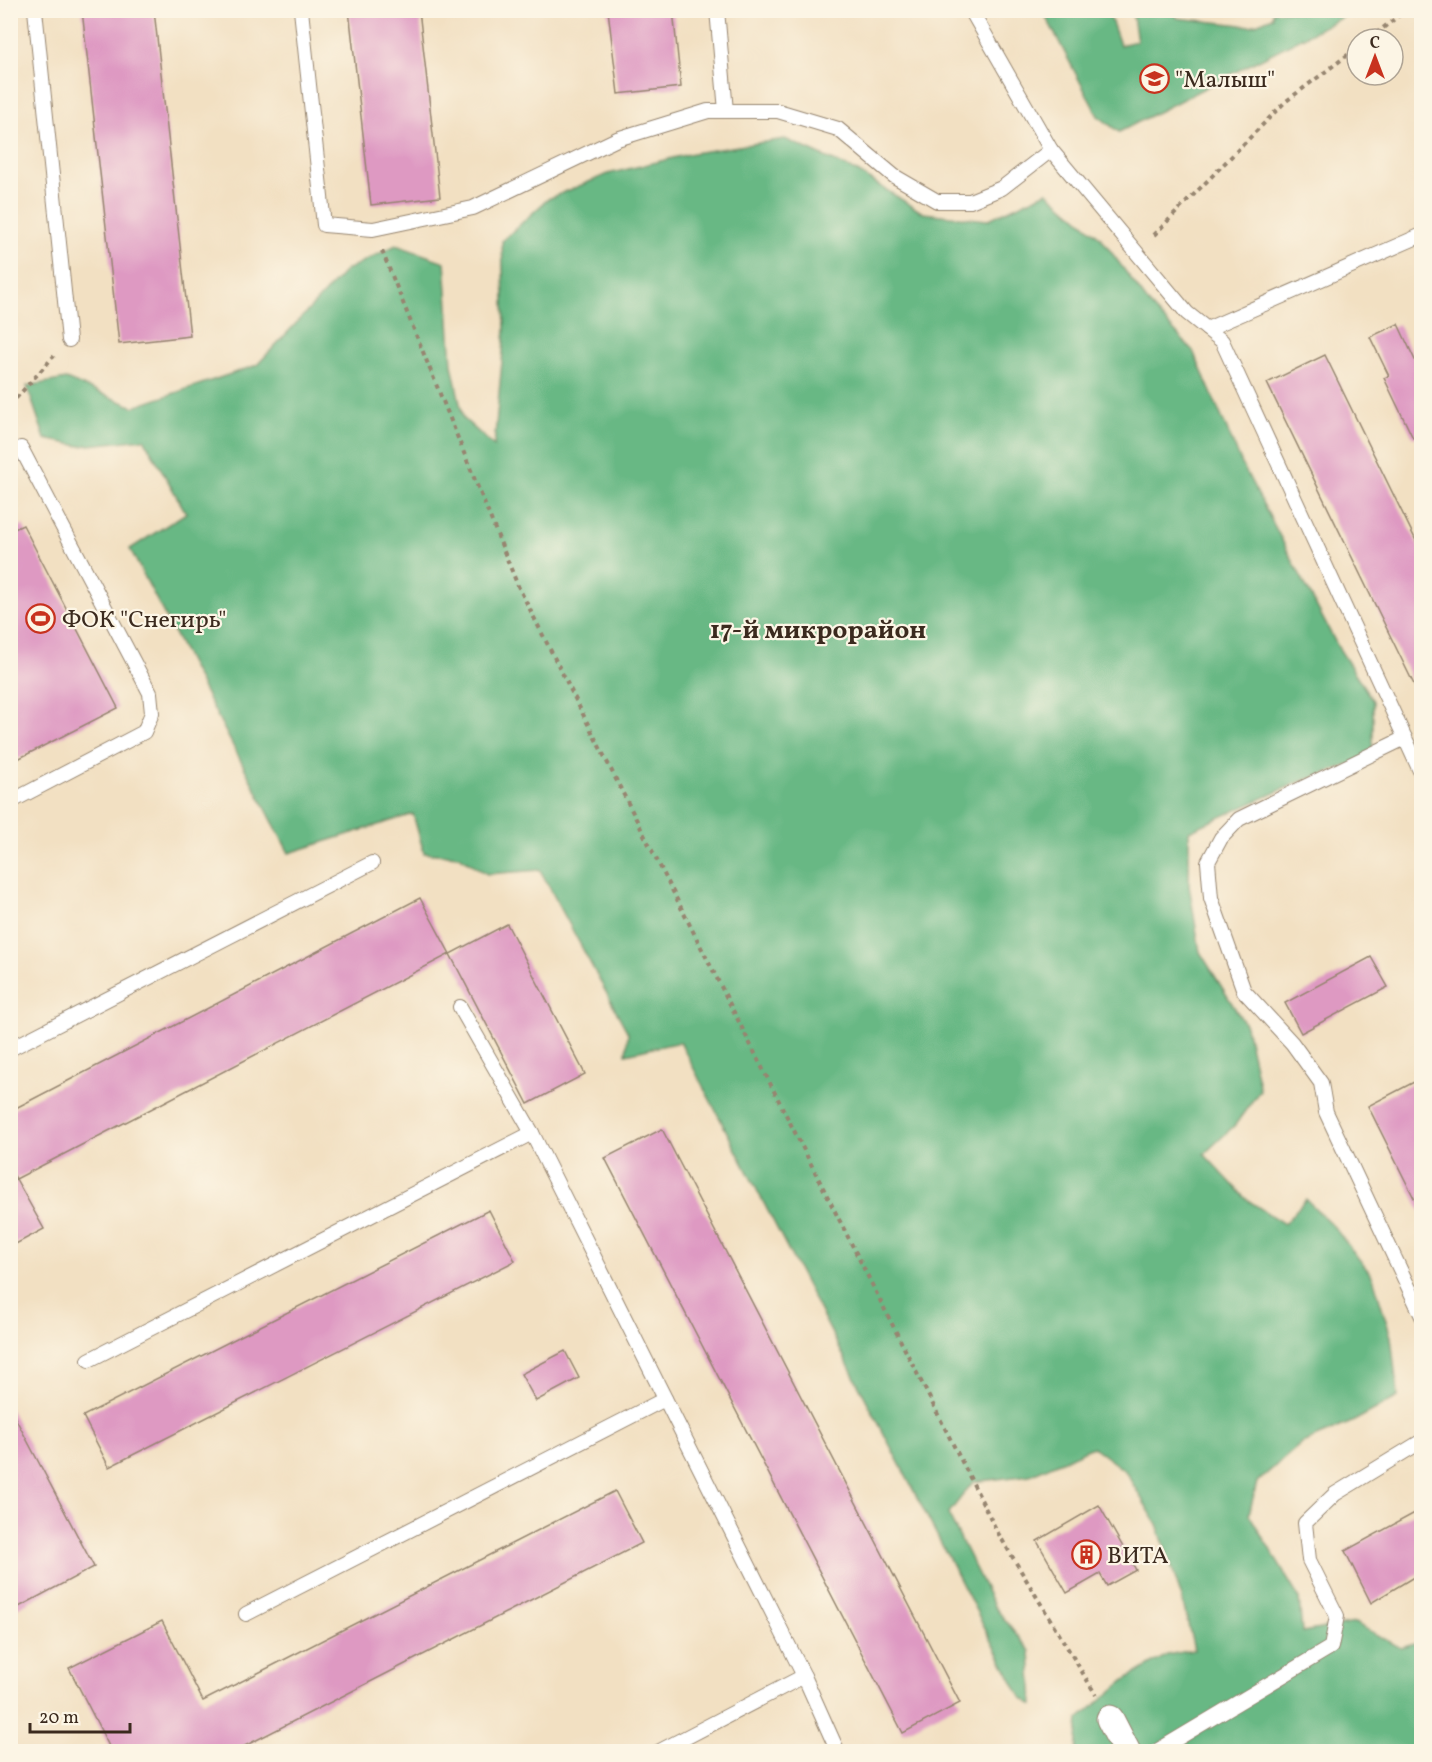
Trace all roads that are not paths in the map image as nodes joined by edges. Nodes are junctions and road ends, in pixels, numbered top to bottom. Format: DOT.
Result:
graph roads {
  1 [pos="36,10"];
  2 [pos="301,10"];
  3 [pos="717,10"];
  4 [pos="971,10"];
  5 [pos="726,111"];
  6 [pos="1051,150"];
  7 [pos="1422,235"];
  8 [pos="1207,329"];
  9 [pos="69,340"];
  10 [pos="10,454"];
  11 [pos="1405,738"];
  12 [pos="1422,775"];
  13 [pos="10,802"];
  14 [pos="372,863"];
  15 [pos="460,1007"];
  16 [pos="10,1050"];
  17 [pos="532,1133"];
  18 [pos="1422,1316"];
  19 [pos="89,1360"];
  20 [pos="665,1399"];
  21 [pos="1422,1441"];
  22 [pos="246,1614"];
  23 [pos="804,1676"];
  24 [pos="1110,1719"];
  25 [pos="658,1752"];
  26 [pos="838,1752"];
  27 [pos="1127,1752"];
  28 [pos="1155,1752"];
  1 -- 9 [label="lane"];
  2 -- 5 [label="lane"];
  3 -- 5 [label="lane"];
  4 -- 6 [label="lane"];
  5 -- 6 [label="lane"];
  6 -- 8 [label="lane"];
  7 -- 8 [label="lane"];
  8 -- 11 [label="lane"];
  10 -- 13 [label="lane"];
  11 -- 12 [label="lane"];
  11 -- 18 [label="lane"];
  14 -- 16 [label="lane"];
  15 -- 17 [label="lane"];
  17 -- 19 [label="lane"];
  17 -- 20 [label="lane"];
  20 -- 22 [label="lane"];
  20 -- 23 [label="lane"];
  21 -- 28 [label="lane"];
  23 -- 25 [label="lane"];
  23 -- 26 [label="lane"];
  24 -- 27 [label="street"];
}
